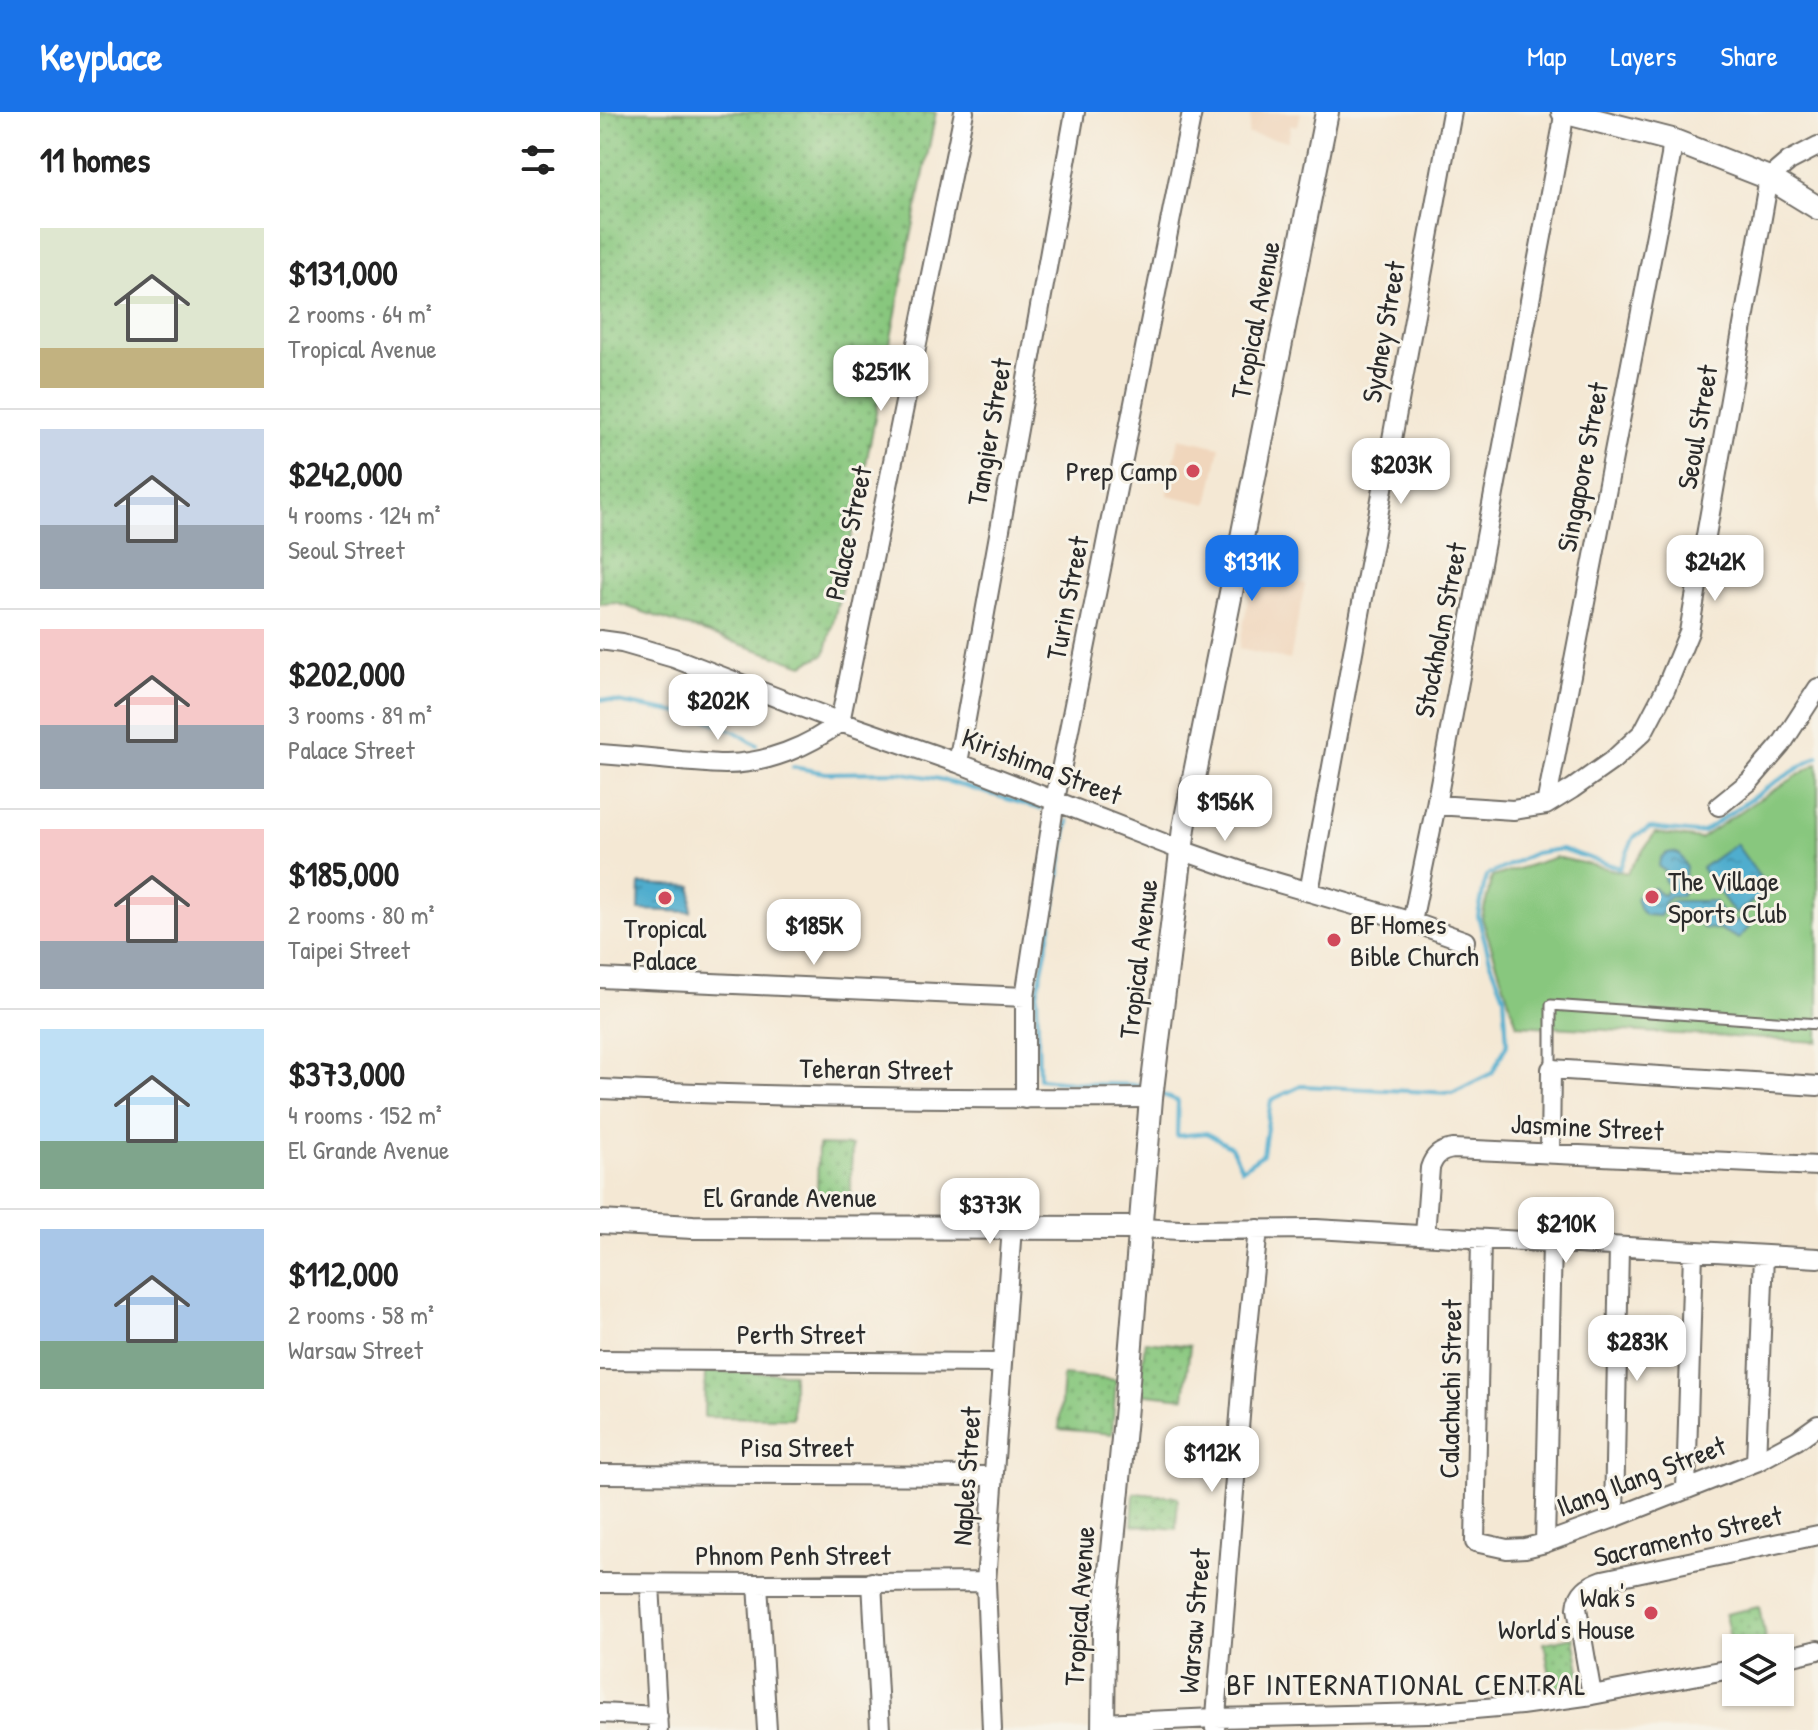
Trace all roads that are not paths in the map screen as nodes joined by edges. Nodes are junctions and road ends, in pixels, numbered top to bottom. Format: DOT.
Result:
graph roads {
  1 [pos="964,112"];
  2 [pos="1075,112"];
  3 [pos="1192,112"];
  4 [pos="1327,112"];
  5 [pos="1452,112"];
  6 [pos="1563,112"];
  7 [pos="1672,140"];
  8 [pos="1818,146"];
  9 [pos="1769,178"];
  10 [pos="1818,208"];
  11 [pos="600,640"];
  12 [pos="1818,689"];
  13 [pos="840,722"];
  14 [pos="600,754"];
  15 [pos="958,763"];
  16 [pos="1055,800"];
  17 [pos="1436,805"];
  18 [pos="1546,805"];
  19 [pos="1719,806"];
  20 [pos="1181,850"];
  21 [pos="1309,892"];
  22 [pos="1412,922"];
  23 [pos="1465,941"];
  24 [pos="600,978"];
  25 [pos="1025,997"];
  26 [pos="1818,1024"];
  27 [pos="1551,1069"];
  28 [pos="1818,1086"];
  29 [pos="600,1089"];
  30 [pos="1151,1098"];
  31 [pos="1025,1099"];
  32 [pos="1550,1153"];
  33 [pos="1818,1166"];
  34 [pos="600,1222"];
  35 [pos="1012,1227"];
  36 [pos="1141,1228"];
  37 [pos="1258,1229"];
  38 [pos="1425,1235"];
  39 [pos="1481,1239"];
  40 [pos="1552,1243"];
  41 [pos="1619,1247"];
  42 [pos="1693,1251"];
  43 [pos="1764,1255"];
  44 [pos="1818,1258"];
  45 [pos="600,1360"];
  46 [pos="1002,1363"];
  47 [pos="1818,1425"];
  48 [pos="1756,1462"];
  49 [pos="600,1474"];
  50 [pos="993,1476"];
  51 [pos="1686,1490"];
  52 [pos="1614,1518"];
  53 [pos="1818,1535"];
  54 [pos="1475,1542"];
  55 [pos="1545,1543"];
  56 [pos="872,1582"];
  57 [pos="986,1582"];
  58 [pos="600,1583"];
  59 [pos="650,1584"];
  60 [pos="758,1584"];
  61 [pos="1818,1650"];
  62 [pos="1794,1656"];
  63 [pos="1722,1671"];
  64 [pos="1592,1695"];
  65 [pos="600,1713"];
  66 [pos="1430,1722"];
  67 [pos="658,1723"];
  68 [pos="1320,1723"];
  69 [pos="1215,1724"];
  70 [pos="1103,1726"];
  71 [pos="767,1730"];
  72 [pos="880,1730"];
  73 [pos="992,1730"];
  1 -- 13 [label="street, Palace Street"];
  2 -- 15 [label="street, Tangier Street"];
  3 -- 16 [label="street, Turin Street"];
  4 -- 20 [label="street, Tropical Avenue"];
  5 -- 21 [label="street, Sydney Street"];
  6 -- 7 [label="street"];
  6 -- 17 [label="street, Stockholm Street"];
  7 -- 9 [label="street"];
  7 -- 18 [label="street, Singapore Street"];
  8 -- 9 [label="street"];
  9 -- 10 [label="street"];
  9 -- 18 [label="street, Seoul Street"];
  11 -- 13 [label="street, Kirishima Street"];
  12 -- 19 [label="street"];
  13 -- 14 [label="street"];
  13 -- 15 [label="street, Kirishima Street"];
  15 -- 16 [label="street, Kirishima Street"];
  16 -- 20 [label="street, Kirishima Street"];
  16 -- 25 [label="street, Turin Street"];
  17 -- 18 [label="street, Seoul Street"];
  17 -- 22 [label="street, Stockholm Street"];
  20 -- 21 [label="street, Kirishima Street"];
  20 -- 30 [label="street, Tropical Avenue"];
  21 -- 22 [label="street, Kirishima Street"];
  22 -- 23 [label="street, Kirishima Street"];
  24 -- 25 [label="street"];
  25 -- 31 [label="street, Turin Street"];
  26 -- 27 [label="lane"];
  27 -- 28 [label="street"];
  27 -- 32 [label="street"];
  29 -- 31 [label="street, Teheran Street"];
  30 -- 31 [label="street, Teheran Street"];
  30 -- 36 [label="street, Tropical Avenue"];
  32 -- 33 [label="street, Jasmine Street"];
  32 -- 38 [label="street, Jasmine Street"];
  34 -- 35 [label="street, El Grande Avenue"];
  35 -- 36 [label="street, El Grande Avenue"];
  35 -- 46 [label="street, Naples Street"];
  36 -- 37 [label="street, El Grande Avenue"];
  36 -- 70 [label="street, Tropical Avenue"];
  37 -- 38 [label="street, El Grande Avenue"];
  37 -- 69 [label="street, Warsaw Street"];
  38 -- 39 [label="street, El Grande Avenue"];
  39 -- 40 [label="street, El Grande Avenue"];
  39 -- 54 [label="street, Calachuchi Street"];
  40 -- 41 [label="street, El Grande Avenue"];
  40 -- 55 [label="street"];
  41 -- 42 [label="street, El Grande Avenue"];
  41 -- 52 [label="street"];
  42 -- 43 [label="street, El Grande Avenue"];
  42 -- 51 [label="street"];
  43 -- 44 [label="street, El Grande Avenue"];
  43 -- 48 [label="street"];
  45 -- 46 [label="street, Perth Street"];
  46 -- 50 [label="street, Naples Street"];
  47 -- 48 [label="street, Ilang Ilang Street"];
  48 -- 51 [label="street, Ilang Ilang Street"];
  49 -- 50 [label="street, Pisa Street"];
  50 -- 57 [label="street, Naples Street"];
  51 -- 52 [label="street, Ilang Ilang Street"];
  52 -- 55 [label="street, Ilang Ilang Street"];
  53 -- 64 [label="street, Sacramento Street"];
  54 -- 55 [label="street, Ilang Ilang Street"];
  56 -- 57 [label="street, Phnom Penh Street"];
  56 -- 60 [label="street, Phnom Penh Street"];
  56 -- 72 [label="street"];
  57 -- 73 [label="street, Naples Street"];
  58 -- 59 [label="street, Phnom Penh Street"];
  59 -- 60 [label="street, Phnom Penh Street"];
  59 -- 67 [label="street"];
  60 -- 71 [label="street"];
  61 -- 62 [label="street"];
  63 -- 64 [label="street"];
  64 -- 66 [label="street"];
  65 -- 67 [label="street"];
  66 -- 68 [label="street"];
  68 -- 69 [label="street"];
  69 -- 70 [label="street"];
}
